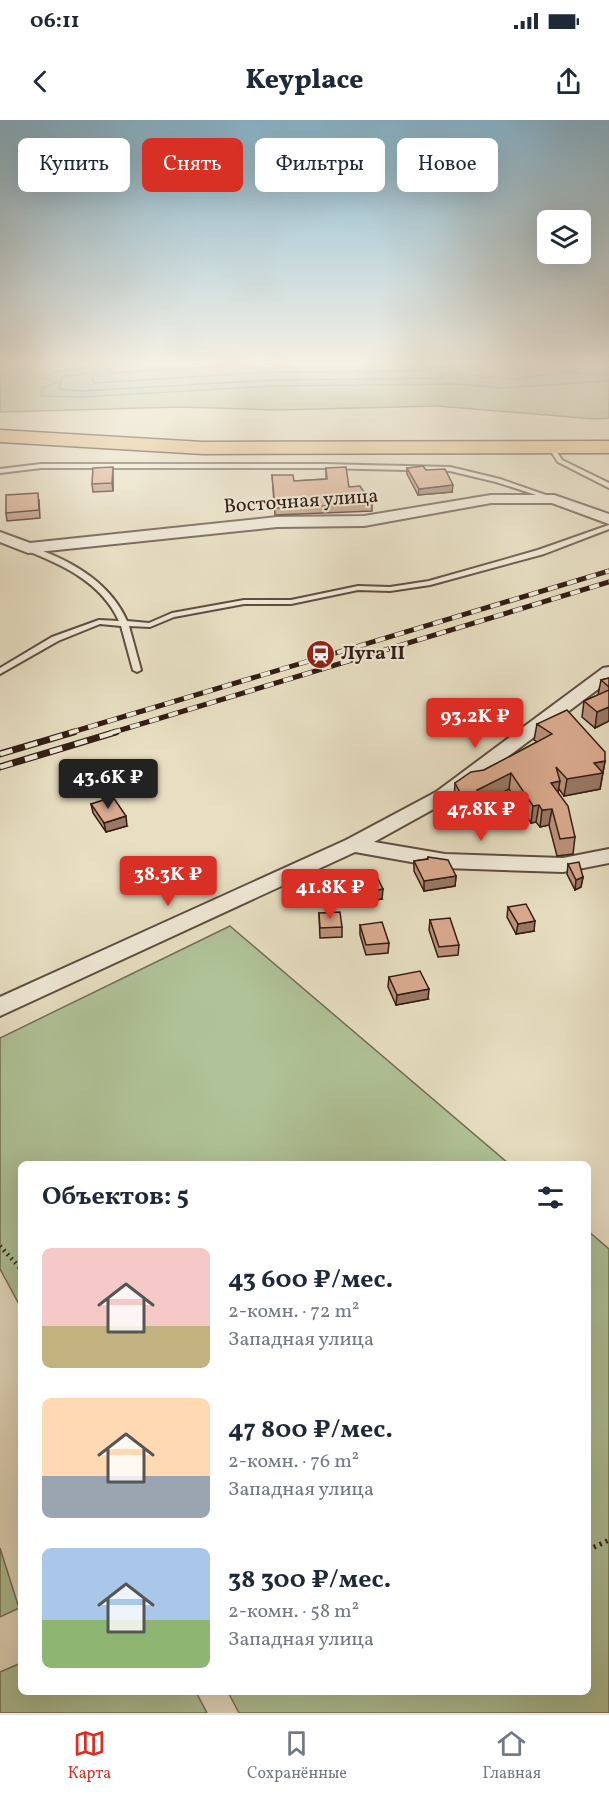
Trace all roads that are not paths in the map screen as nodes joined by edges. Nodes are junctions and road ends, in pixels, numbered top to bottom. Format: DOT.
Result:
graph roads {
  1 [pos="57,439"];
  2 [pos="551,447"];
  3 [pos="609,447"];
  4 [pos="0,471"];
  5 [pos="609,486"];
  6 [pos="554,499"];
  7 [pos="609,519"];
  8 [pos="609,527"];
  9 [pos="0,537"];
  10 [pos="28,548"];
  11 [pos="124,622"];
  12 [pos="137,670"];
  13 [pos="0,671"];
  14 [pos="609,672"];
  15 [pos="353,845"];
  16 [pos="609,856"];
  17 [pos="0,1007"];
  1 -- 2 [label="main road"];
  2 -- 3 [label="main road"];
  2 -- 5 [label="lane"];
  4 -- 6 [label="lane"];
  6 -- 7 [label="street, Восточная улица"];
  6 -- 10 [label="street, Восточная улица"];
  8 -- 11 [label="lane"];
  9 -- 10 [label="street"];
  10 -- 11 [label="lane"];
  11 -- 12 [label="lane"];
  11 -- 13 [label="lane"];
  14 -- 15 [label="street"];
  15 -- 16 [label="street"];
  15 -- 17 [label="street"];
}
